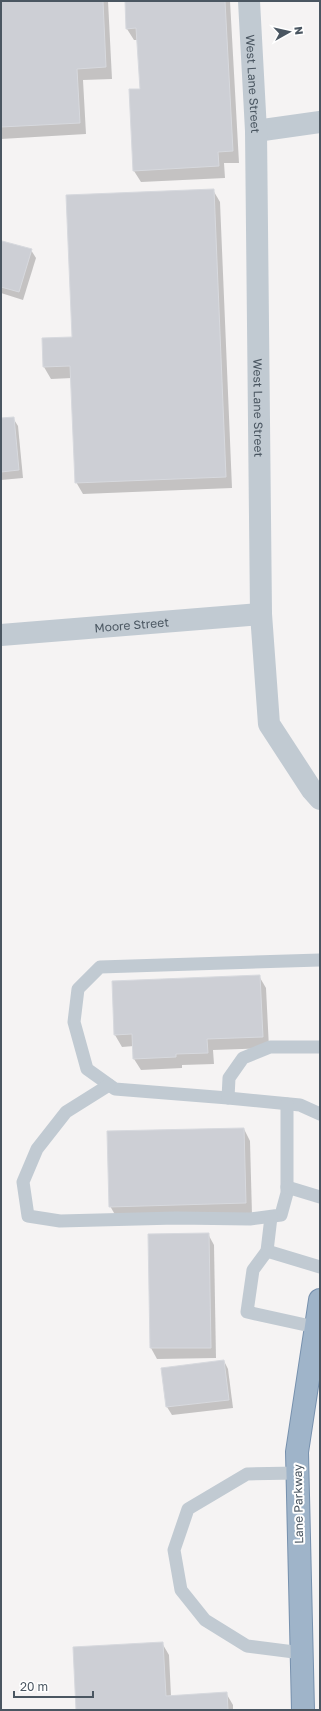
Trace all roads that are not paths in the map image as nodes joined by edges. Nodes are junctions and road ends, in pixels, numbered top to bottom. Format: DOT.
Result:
graph roads {
  1 [pos="249,1"];
  2 [pos="320,122"];
  3 [pos="256,131"];
  4 [pos="261,614"];
  5 [pos="1,635"];
  6 [pos="320,799"];
  7 [pos="320,960"];
  8 [pos="320,1047"];
  9 [pos="109,1085"];
  10 [pos="228,1098"];
  11 [pos="287,1104"];
  12 [pos="320,1114"];
  13 [pos="287,1187"];
  14 [pos="320,1197"];
  15 [pos="271,1217"];
  16 [pos="267,1251"];
  17 [pos="320,1267"];
  18 [pos="320,1300"];
  19 [pos="315,1327"];
  20 [pos="297,1473"];
  21 [pos="302,1653"];
  22 [pos="303,1710"];
  1 -- 3 [label="street, West Lane Street"];
  2 -- 3 [label="street"];
  3 -- 4 [label="street, West Lane Street"];
  4 -- 5 [label="street, Moore Street"];
  4 -- 6 [label="street, West Lane Street"];
  7 -- 9 [label="lane"];
  8 -- 10 [label="lane"];
  9 -- 10 [label="lane"];
  9 -- 15 [label="lane"];
  10 -- 11 [label="lane"];
  11 -- 12 [label="lane"];
  11 -- 13 [label="lane"];
  13 -- 14 [label="lane"];
  13 -- 15 [label="lane"];
  15 -- 16 [label="lane"];
  16 -- 17 [label="lane"];
  16 -- 19 [label="lane"];
  18 -- 19 [label="highway, Lane Parkway"];
  19 -- 20 [label="highway, Lane Parkway"];
  20 -- 21 [label="highway, Lane Parkway"];
  20 -- 21 [label="lane"];
  21 -- 22 [label="highway, Lane Parkway"];
}
